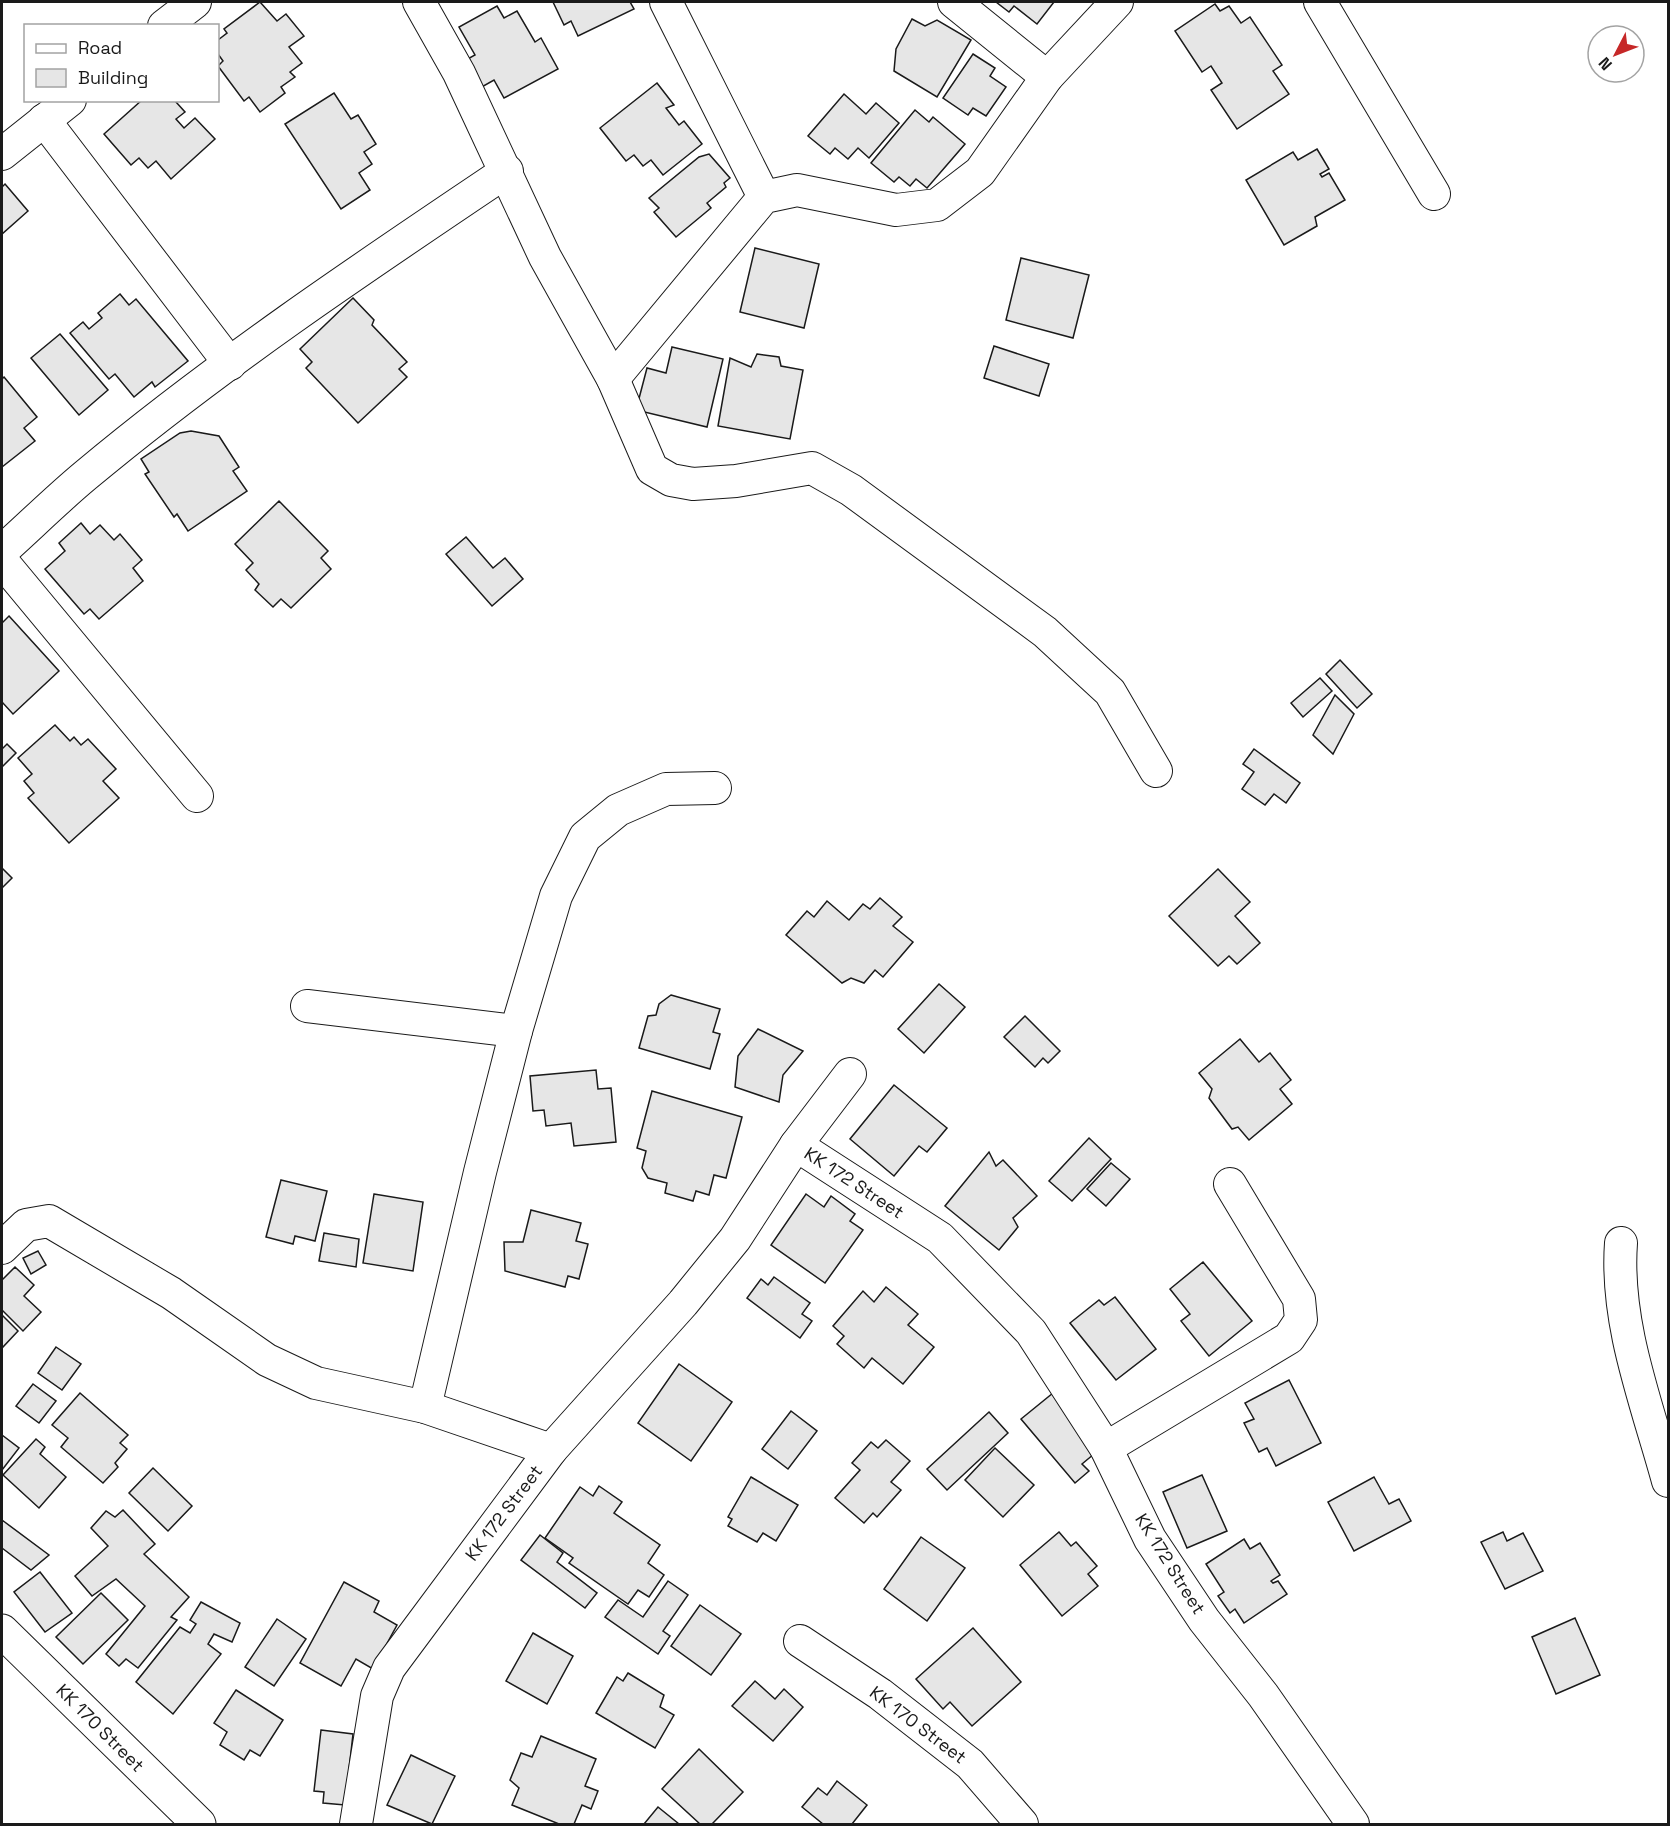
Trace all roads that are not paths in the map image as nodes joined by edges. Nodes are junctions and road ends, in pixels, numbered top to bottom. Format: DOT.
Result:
graph roads {
  1 [pos="195,2"];
  2 [pos="418,2"];
  3 [pos="666,2"];
  4 [pos="954,2"];
  5 [pos="1117,2"];
  6 [pos="1320,2"];
  7 [pos="167,24"];
  8 [pos="1047,77"];
  9 [pos="67,102"];
  10 [pos="44,120"];
  11 [pos="2,154"];
  12 [pos="507,171"];
  13 [pos="1434,194"];
  14 [pos="764,197"];
  15 [pos="230,364"];
  16 [pos="613,379"];
  17 [pos="2,551"];
  18 [pos="2,561"];
  19 [pos="1156,771"];
  20 [pos="715,788"];
  21 [pos="197,796"];
  22 [pos="307,1006"];
  23 [pos="516,1031"];
  24 [pos="850,1074"];
  25 [pos="796,1145"];
  26 [pos="1230,1184"];
  27 [pos="1621,1243"];
  28 [pos="2,1248"];
  29 [pos="426,1407"];
  30 [pos="1106,1448"];
  31 [pos="551,1450"];
  32 [pos="1668,1481"];
  33 [pos="2,1631"];
  34 [pos="800,1641"];
  35 [pos="199,1824"];
  36 [pos="356,1824"];
  37 [pos="1022,1824"];
  38 [pos="1353,1824"];
  1 -- 7 [label="street"];
  2 -- 12 [label="street"];
  3 -- 14 [label="street"];
  4 -- 8 [label="street"];
  5 -- 8 [label="street"];
  6 -- 13 [label="street"];
  8 -- 14 [label="street"];
  9 -- 10 [label="street"];
  10 -- 11 [label="street"];
  10 -- 15 [label="street"];
  12 -- 15 [label="street"];
  12 -- 16 [label="street"];
  14 -- 16 [label="street"];
  15 -- 17 [label="street"];
  16 -- 19 [label="street"];
  18 -- 21 [label="street"];
  20 -- 23 [label="street"];
  22 -- 23 [label="street"];
  23 -- 29 [label="street"];
  24 -- 25 [label="street"];
  25 -- 30 [label="street, KK 172 Street"];
  25 -- 31 [label="street, KK 172 Street"];
  26 -- 30 [label="street"];
  27 -- 32 [label="street"];
  28 -- 29 [label="street"];
  29 -- 31 [label="street"];
  30 -- 38 [label="street, KK 172 Street"];
  31 -- 36 [label="street, KK 172 Street"];
  33 -- 35 [label="main road, KK 170 Street"];
  34 -- 37 [label="street, KK 170 Street"];
}
